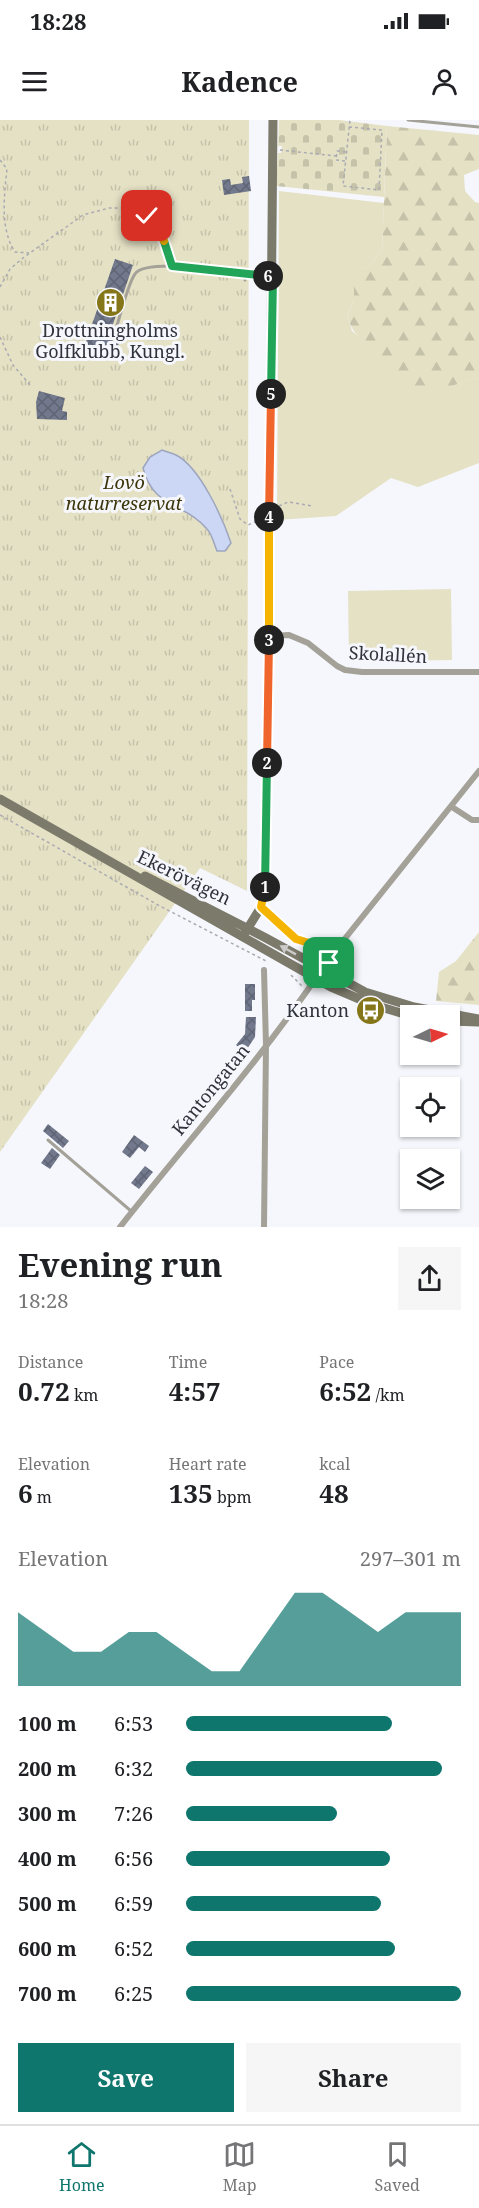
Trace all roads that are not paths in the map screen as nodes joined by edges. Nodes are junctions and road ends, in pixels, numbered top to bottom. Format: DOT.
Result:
graph roads {
  1 [pos="273,120"];
  2 [pos="408,120"];
  3 [pos="479,127"];
  4 [pos="189,267"];
  5 [pos="188,272"];
  6 [pos="246,274"];
  7 [pos="273,276"];
  8 [pos="245,280"];
  9 [pos="114,336"];
  10 [pos="269,636"];
  11 [pos="479,672"];
  12 [pos="479,771"];
  13 [pos="0,799"];
  14 [pos="452,807"];
  15 [pos="479,820"];
  16 [pos="245,932"];
  17 [pos="335,951"];
  18 [pos="322,969"];
  19 [pos="264,970"];
  20 [pos="316,978"];
  21 [pos="400,1013"];
  22 [pos="460,1021"];
  23 [pos="479,1021"];
  24 [pos="266,1045"];
  25 [pos="48,1140"];
  26 [pos="132,1212"];
  27 [pos="120,1227"];
  28 [pos="264,1227"];
  1 -- 7 [label="street"];
  2 -- 3 [label="lane"];
  4 -- 5 [label="lane"];
  4 -- 6 [label="lane"];
  4 -- 9 [label="lane"];
  6 -- 7 [label="lane"];
  6 -- 8 [label="lane"];
  7 -- 10 [label="street"];
  10 -- 11 [label="street, Skolallén"];
  10 -- 16 [label="street"];
  12 -- 14 [label="street"];
  13 -- 16 [label="street, Ekerövägen"];
  14 -- 15 [label="street"];
  14 -- 17 [label="street"];
  18 -- 16 [label="street, Ekerövägen, one-way"];
  16 -- 20 [label="street, Ekerövägen"];
  18 -- 20 [label="street, Kantongatan"];
  18 -- 23 [label="street, Ekerövägen"];
  19 -- 24 [label="street"];
  20 -- 21 [label="street, Ekerövägen"];
  20 -- 24 [label="street, Kantongatan"];
  22 -- 23 [label="street, Ekerövägen"];
  24 -- 26 [label="street, Kantongatan"];
  24 -- 28 [label="street"];
  25 -- 26 [label="lane"];
  26 -- 27 [label="street, Kantongatan"];
}
